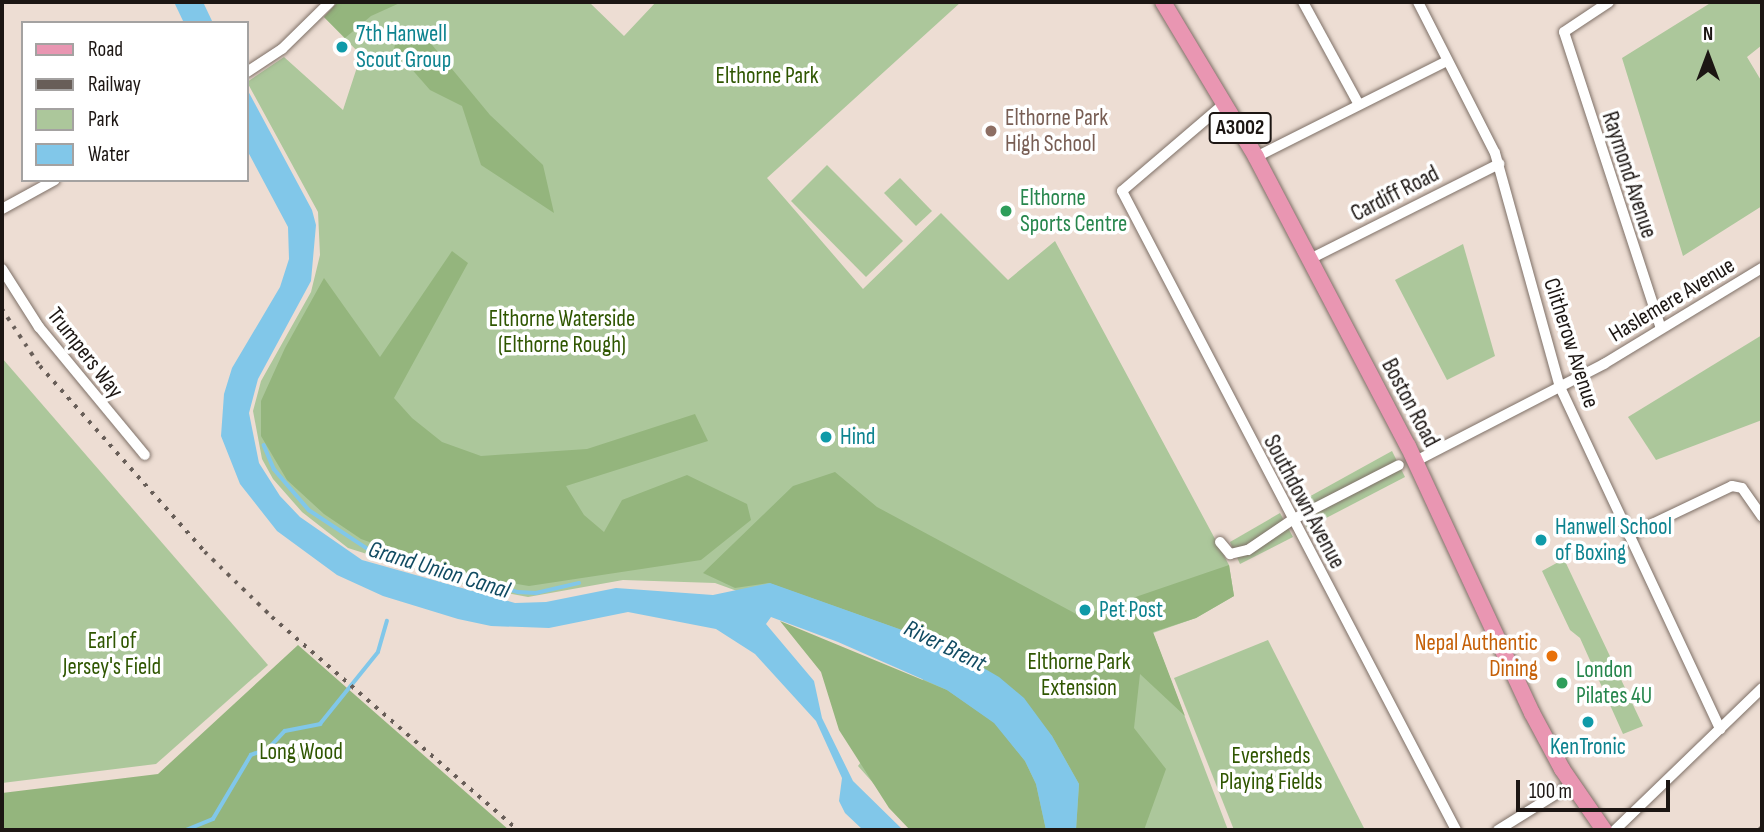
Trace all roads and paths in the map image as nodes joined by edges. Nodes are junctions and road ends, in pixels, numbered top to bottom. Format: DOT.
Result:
graph roads {
  1 [pos="330,2"];
  2 [pos="1163,2"];
  3 [pos="1303,2"];
  4 [pos="1418,2"];
  5 [pos="1608,2"];
  6 [pos="1447,61"];
  7 [pos="248,71"];
  8 [pos="1225,103"];
  9 [pos="1358,103"];
  10 [pos="1256,157"];
  11 [pos="1499,164"];
  12 [pos="51,182"];
  13 [pos="2,209"];
  14 [pos="1310,259"];
  15 [pos="1762,268"];
  16 [pos="2,269"];
  17 [pos="1661,329"];
  18 [pos="1560,387"];
  19 [pos="145,455"];
  20 [pos="1416,461"];
  21 [pos="1399,465"];
  22 [pos="1762,517"];
  23 [pos="1292,520"];
  24 [pos="1629,535"];
  25 [pos="1220,542"];
  26 [pos="1762,688"];
  27 [pos="1720,729"];
  28 [pos="1572,784"];
  29 [pos="1456,830"];
  30 [pos="1498,830"];
  31 [pos="1604,830"];
  32 [pos="1615,830"];
  1 -- 7 [label="street"];
  2 -- 8 [label="main road, Boston Road / A3002"];
  3 -- 9 [label="street"];
  4 -- 6 [label="street, Clitherow Avenue"];
  5 -- 17 [label="street, Raymond Avenue"];
  6 -- 9 [label="street"];
  6 -- 11 [label="street, Clitherow Avenue"];
  8 -- 10 [label="main road, Boston Road / A3002"];
  8 -- 23 [label="street, Southdown Avenue"];
  9 -- 10 [label="street"];
  10 -- 14 [label="main road, Boston Road / A3002"];
  11 -- 14 [label="street, Cardiff Road"];
  11 -- 18 [label="street, Clitherow Avenue"];
  12 -- 13 [label="street"];
  14 -- 20 [label="main road, Boston Road / A3002"];
  15 -- 17 [label="street, Haslemere Avenue"];
  16 -- 19 [label="street, Trumpers Way"];
  17 -- 18 [label="street, Haslemere Avenue"];
  18 -- 20 [label="street, Haslemere Avenue"];
  18 -- 24 [label="street, Clitherow Avenue"];
  20 -- 28 [label="main road, Boston Road / A3002"];
  21 -- 23 [label="street"];
  22 -- 24 [label="street"];
  23 -- 25 [label="street"];
  23 -- 29 [label="street, Southdown Avenue"];
  24 -- 27 [label="street, Clitherow Avenue"];
  26 -- 27 [label="street"];
  27 -- 32 [label="street"];
  28 -- 30 [label="street"];
  28 -- 31 [label="main road, Boston Road / A3002"];
}
